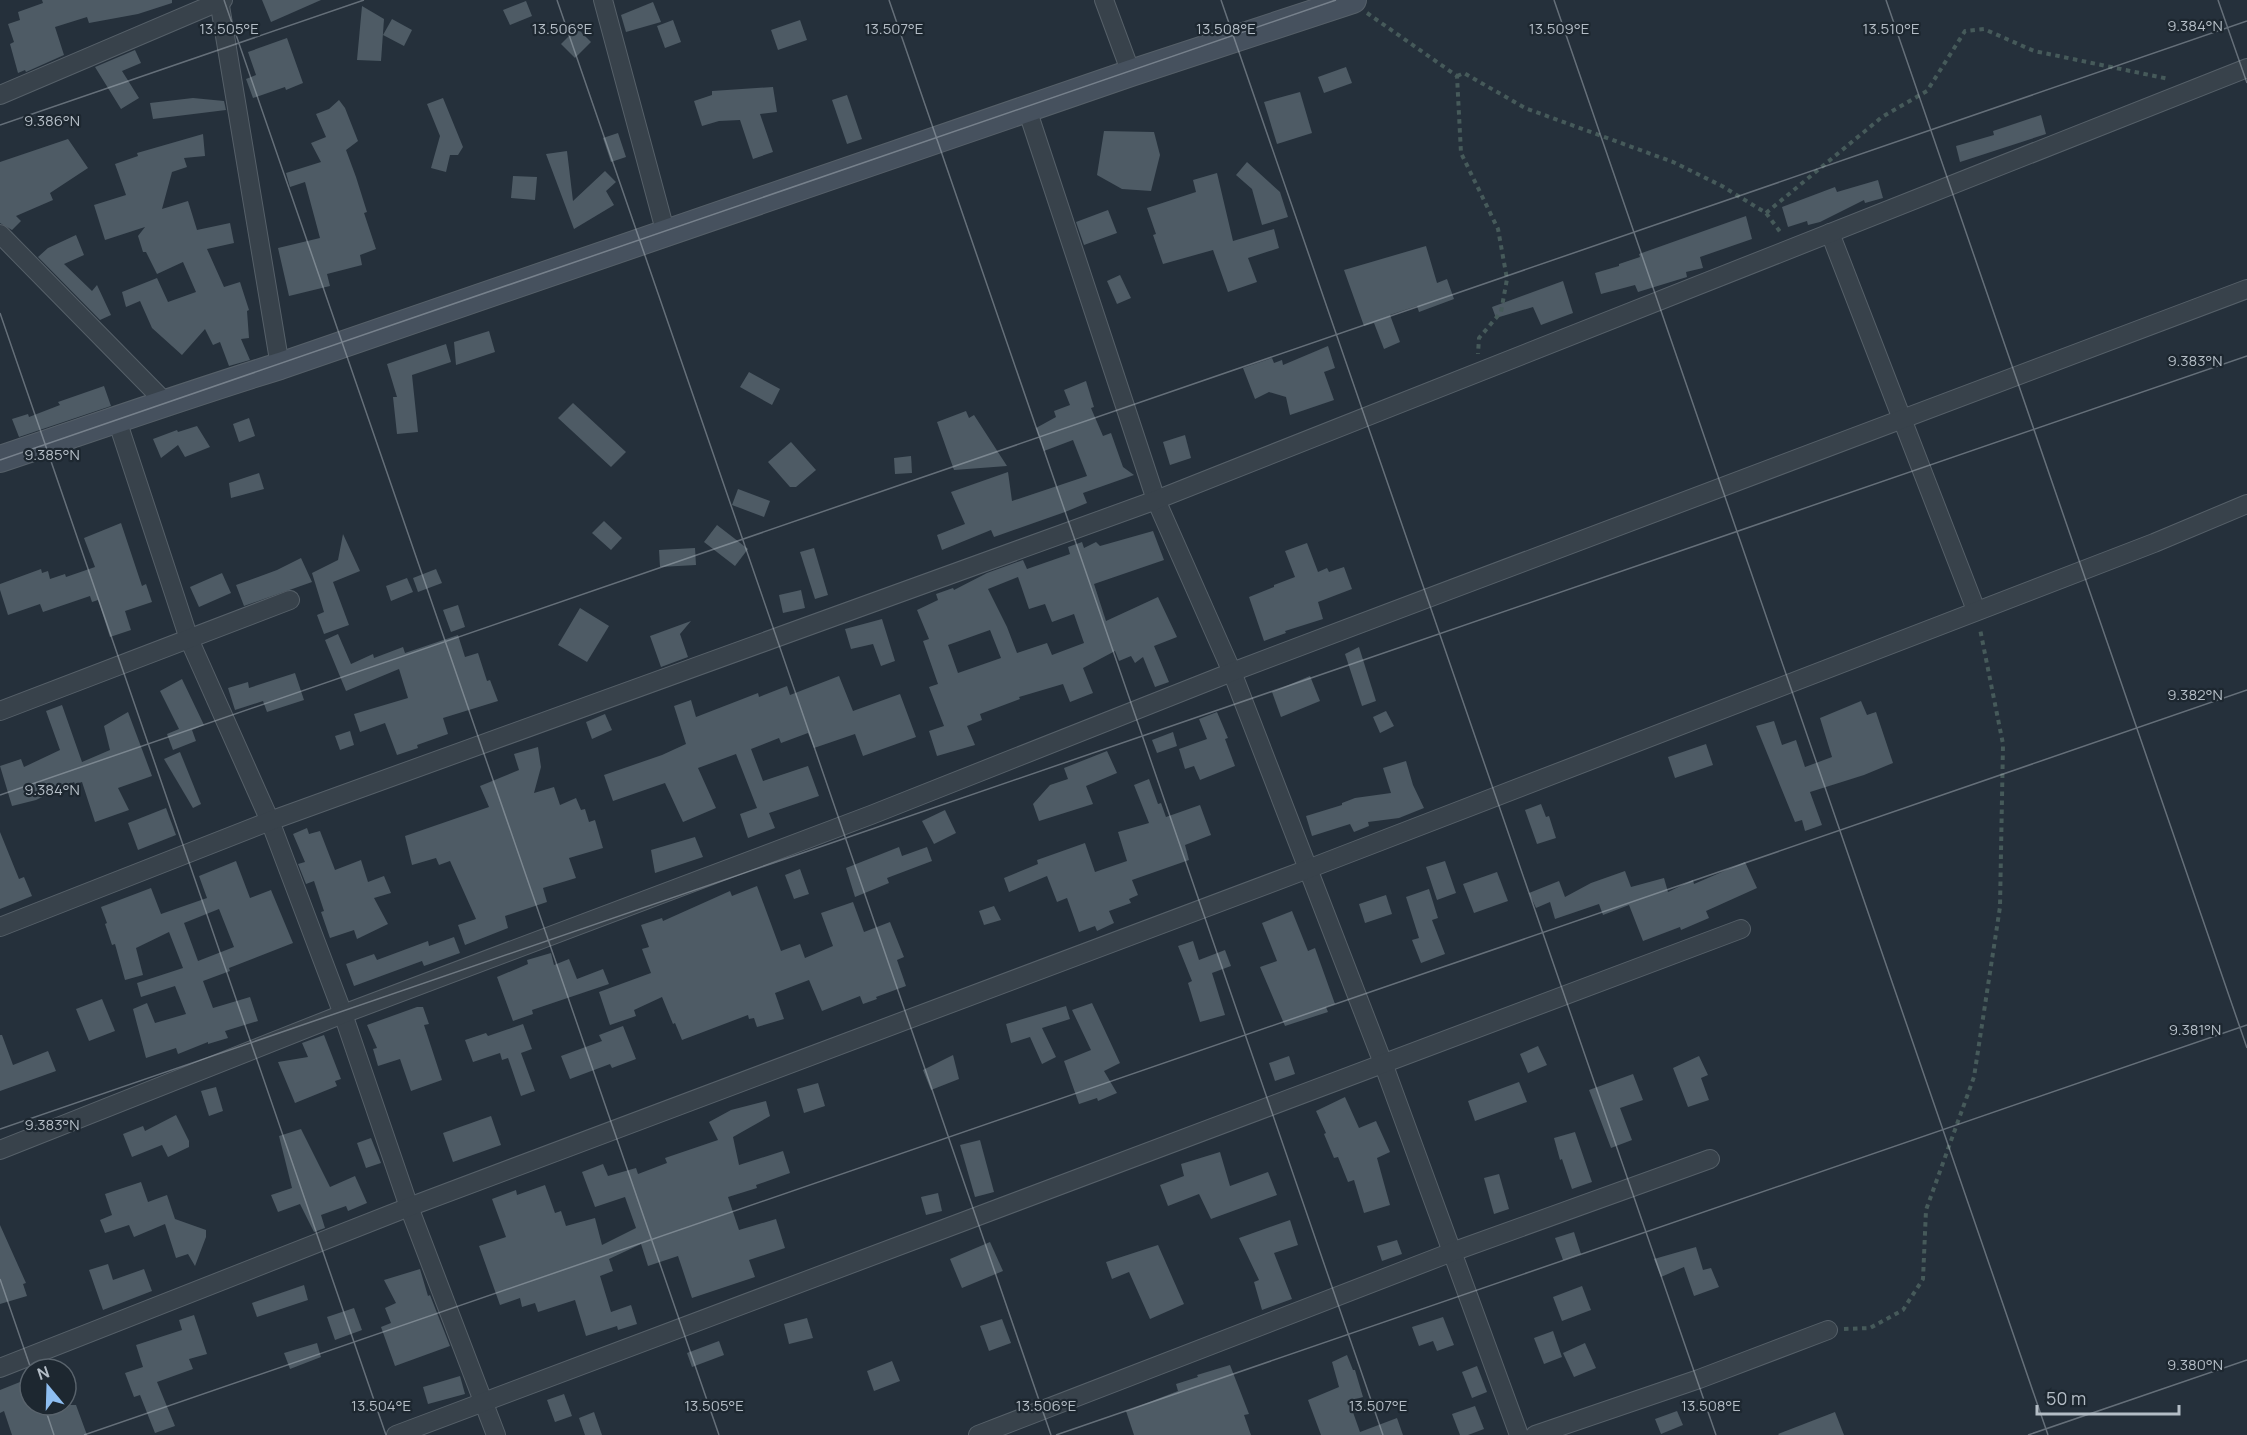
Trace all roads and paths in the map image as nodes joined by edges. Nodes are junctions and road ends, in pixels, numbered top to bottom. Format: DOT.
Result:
graph roads {
  1 [pos="220,0"];
  2 [pos="603,0"];
  3 [pos="1104,0"];
  4 [pos="1350,0"];
  5 [pos="2247,68"];
  6 [pos="1131,73"];
  7 [pos="1457,76"];
  8 [pos="2202,86"];
  9 [pos="0,95"];
  10 [pos="1028,109"];
  11 [pos="1766,213"];
  12 [pos="1830,233"];
  13 [pos="0,234"];
  14 [pos="666,234"];
  15 [pos="1793,248"];
  16 [pos="2247,289"];
  17 [pos="280,366"];
  18 [pos="1476,373"];
  19 [pos="165,402"];
  20 [pos="1902,419"];
  21 [pos="117,420"];
  22 [pos="0,459"];
  23 [pos="1156,500"];
  24 [pos="2247,504"];
  25 [pos="290,600"];
  26 [pos="1976,610"];
  27 [pos="189,639"];
  28 [pos="1232,672"];
  29 [pos="0,711"];
  30 [pos="270,821"];
  31 [pos="1308,869"];
  32 [pos="0,927"];
  33 [pos="1742,929"];
  34 [pos="343,1014"];
  35 [pos="1383,1063"];
  36 [pos="0,1150"];
  37 [pos="1710,1159"];
  38 [pos="409,1207"];
  39 [pos="1452,1252"];
  40 [pos="1828,1330"];
  41 [pos="0,1368"];
  42 [pos="483,1401"];
  43 [pos="396,1435"];
  44 [pos="496,1435"];
  45 [pos="978,1435"];
  46 [pos="1519,1435"];
  47 [pos="1534,1435"];
  1 -- 9 [label="street"];
  1 -- 17 [label="street"];
  2 -- 14 [label="street"];
  3 -- 6 [label="street"];
  4 -- 6 [label="main road"];
  4 -- 7 [label="path"];
  5 -- 8 [label="street"];
  6 -- 10 [label="main road"];
  7 -- 11 [label="path"];
  7 -- 18 [label="path"];
  8 -- 11 [label="path"];
  8 -- 12 [label="street"];
  10 -- 14 [label="main road"];
  10 -- 23 [label="street"];
  11 -- 15 [label="path"];
  12 -- 15 [label="street"];
  12 -- 20 [label="street"];
  13 -- 19 [label="street"];
  14 -- 17 [label="main road"];
  15 -- 18 [label="street"];
  16 -- 20 [label="street"];
  17 -- 19 [label="main road"];
  18 -- 23 [label="street"];
  19 -- 21 [label="main road"];
  20 -- 26 [label="street"];
  20 -- 28 [label="street"];
  21 -- 22 [label="main road"];
  21 -- 27 [label="street"];
  23 -- 28 [label="street"];
  23 -- 30 [label="street"];
  24 -- 26 [label="street"];
  25 -- 27 [label="street"];
  26 -- 31 [label="street"];
  26 -- 40 [label="path"];
  27 -- 29 [label="street"];
  27 -- 30 [label="street"];
  28 -- 31 [label="street"];
  28 -- 34 [label="street"];
  30 -- 32 [label="street"];
  30 -- 34 [label="street"];
  31 -- 35 [label="street"];
  31 -- 38 [label="street"];
  33 -- 35 [label="street"];
  34 -- 36 [label="street"];
  34 -- 38 [label="street"];
  35 -- 39 [label="street"];
  35 -- 42 [label="street"];
  37 -- 39 [label="street"];
  38 -- 41 [label="street"];
  38 -- 42 [label="street"];
  39 -- 45 [label="street"];
  39 -- 46 [label="street"];
  40 -- 47 [label="street"];
  42 -- 43 [label="street"];
  42 -- 44 [label="street"];
}
